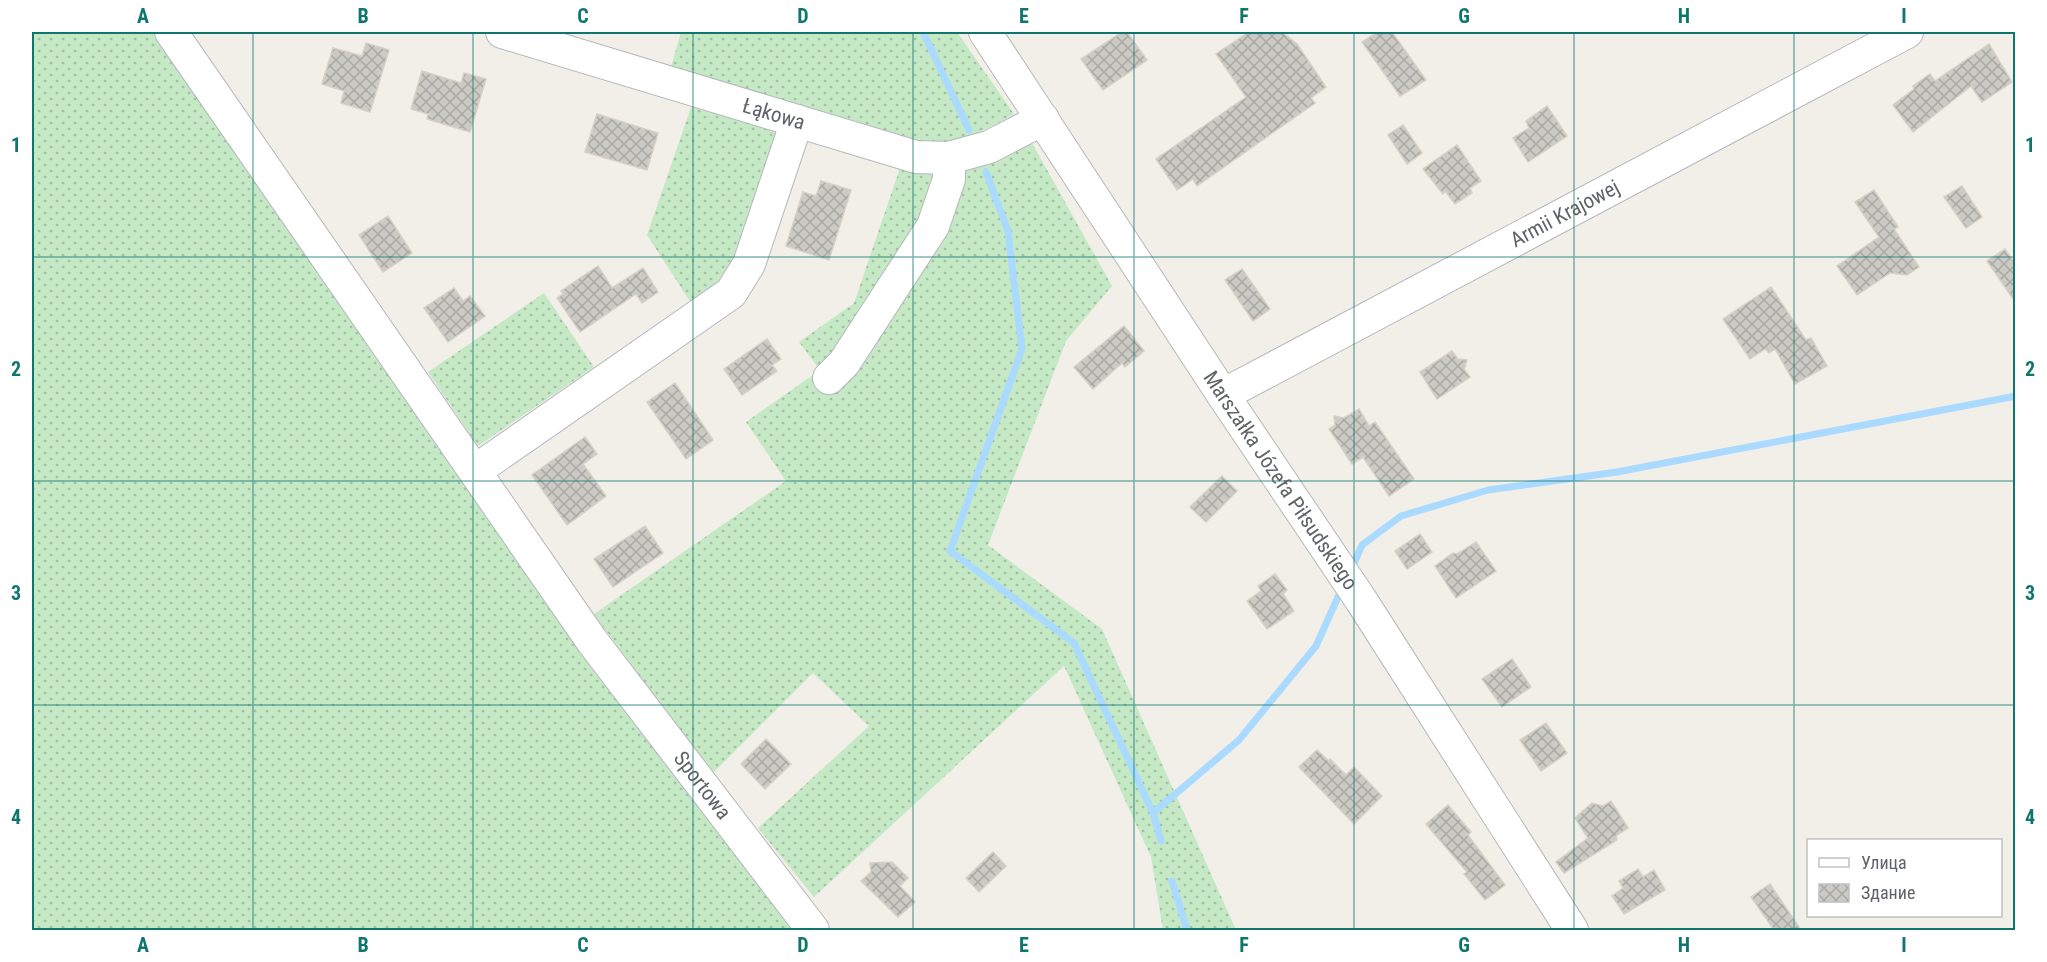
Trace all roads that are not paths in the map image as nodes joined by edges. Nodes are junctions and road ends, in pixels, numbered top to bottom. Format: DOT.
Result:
graph roads {
  1 [pos="171,32"];
  2 [pos="501,32"];
  3 [pos="985,32"];
  4 [pos="1907,32"];
  5 [pos="1043,119"];
  6 [pos="796,121"];
  7 [pos="949,158"];
  8 [pos="829,378"];
  9 [pos="1223,395"];
  10 [pos="475,471"];
  11 [pos="813,930"];
  12 [pos="1572,930"];
  1 -- 10 [label="street, Sportowa"];
  2 -- 6 [label="street, Łąkowa"];
  3 -- 5 [label="street, Marszałka Józefa Piłsudskiego"];
  4 -- 9 [label="street, Armii Krajowej"];
  5 -- 7 [label="street, Łąkowa"];
  5 -- 9 [label="street, Marszałka Józefa Piłsudskiego"];
  6 -- 7 [label="street, Łąkowa"];
  6 -- 10 [label="street"];
  7 -- 8 [label="street"];
  9 -- 12 [label="street, Marszałka Józefa Piłsudskiego"];
  10 -- 11 [label="street, Sportowa"];
}
